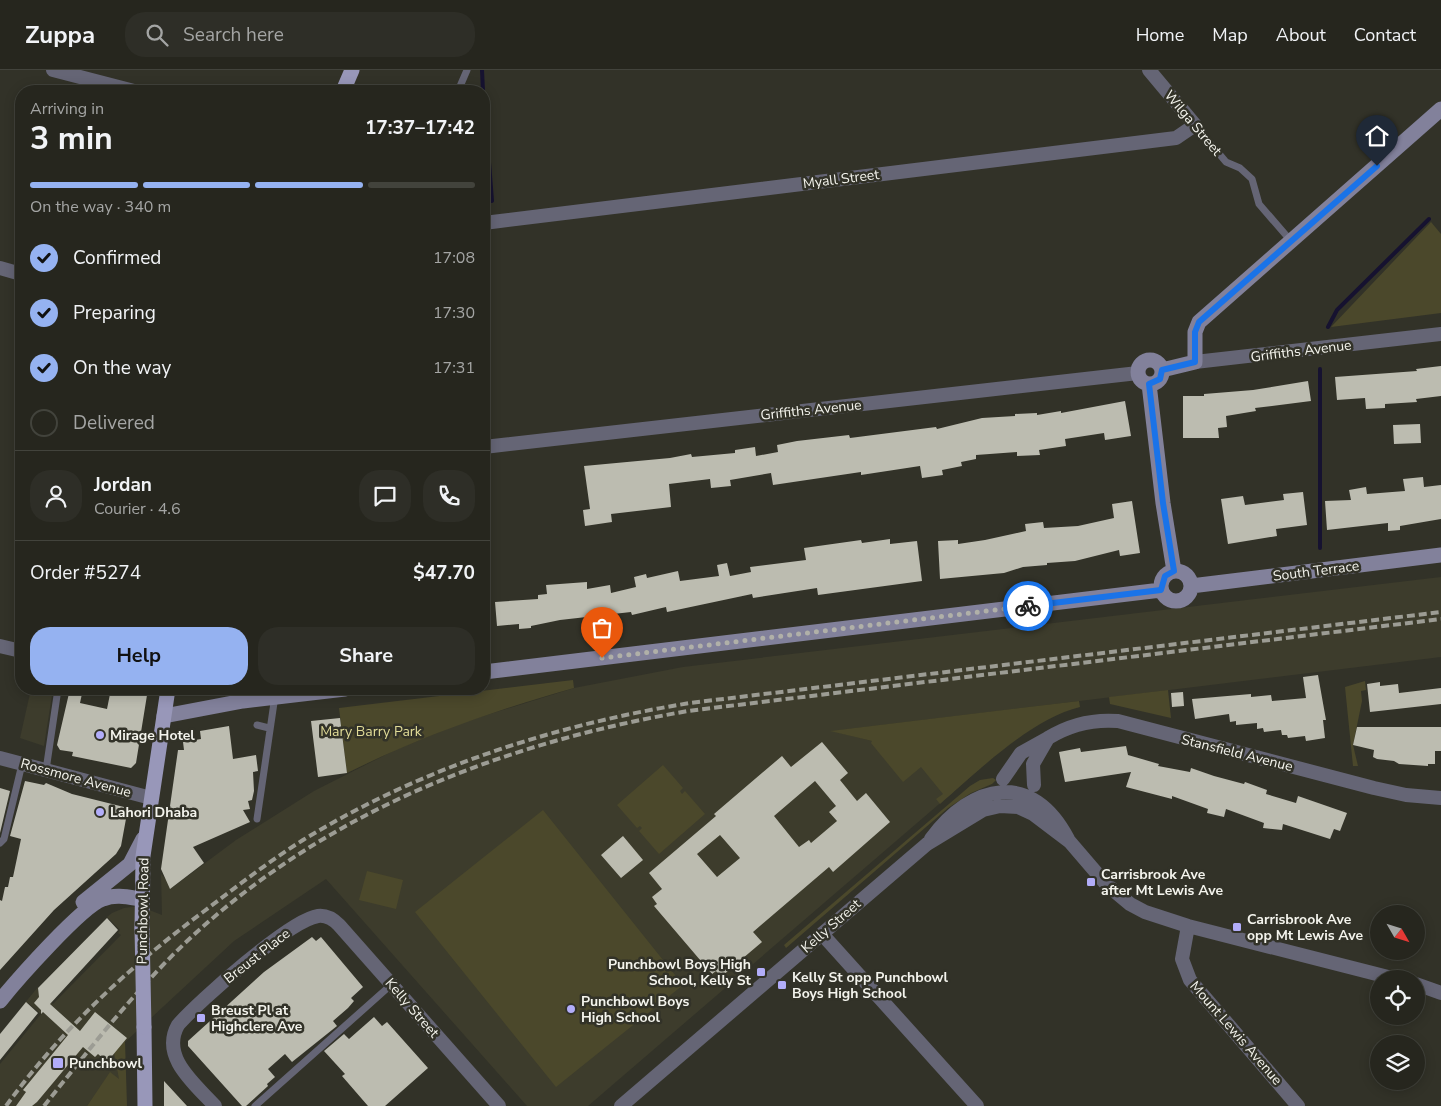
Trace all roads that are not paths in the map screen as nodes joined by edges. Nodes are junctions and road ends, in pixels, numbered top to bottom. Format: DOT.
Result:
graph roads {
  1 [pos="53,70"];
  2 [pos="352,70"];
  3 [pos="467,70"];
  4 [pos="1149,70"];
  5 [pos="111,85"];
  6 [pos="346,85"];
  7 [pos="461,85"];
  8 [pos="1441,109"];
  9 [pos="1195,125"];
  10 [pos="490,222"];
  11 [pos="1291,241"];
  12 [pos="0,268"];
  13 [pos="15,272"];
  14 [pos="1441,334"];
  15 [pos="1195,362"];
  16 [pos="1162,370"];
  17 [pos="1138,373"];
  18 [pos="1149,384"];
  19 [pos="490,446"];
  20 [pos="1441,555"];
  21 [pos="1174,571"];
  22 [pos="1191,586"];
  23 [pos="1161,590"];
  24 [pos="0,646"];
  25 [pos="15,650"];
  26 [pos="490,671"];
  27 [pos="57,695"];
  28 [pos="167,695"];
  29 [pos="265,695"];
  30 [pos="275,695"];
  31 [pos="164,716"];
  32 [pos="257,725"];
  33 [pos="269,728"];
  34 [pos="1048,738"];
  35 [pos="0,758"];
  36 [pos="22,764"];
  37 [pos="46,770"];
  38 [pos="1003,778"];
  39 [pos="1034,785"];
  40 [pos="1437,794"];
  41 [pos="151,798"];
  42 [pos="257,820"];
  43 [pos="147,829"];
  44 [pos="0,843"];
  45 [pos="141,899"];
  46 [pos="322,916"];
  47 [pos="1188,926"];
  48 [pos="69,927"];
  49 [pos="822,934"];
  50 [pos="1370,972"];
  51 [pos="392,984"];
  52 [pos="1425,987"];
  53 [pos="1441,993"];
  54 [pos="2,995"];
  55 [pos="631,1103"];
  56 [pos="145,1106"];
  57 [pos="214,1106"];
  58 [pos="255,1106"];
  59 [pos="499,1106"];
  60 [pos="977,1106"];
  61 [pos="1298,1106"];
  1 -- 5 [label="street"];
  2 -- 6 [label="main road"];
  3 -- 7 [label="lane"];
  4 -- 9 [label="street, Wilga Street"];
  8 -- 11 [label="street"];
  9 -- 10 [label="street, Myall Street"];
  9 -- 11 [label="lane, Wilga Street"];
  11 -- 15 [label="street"];
  12 -- 13 [label="street"];
  14 -- 15 [label="street, Griffiths Avenue"];
  15 -- 16 [label="street, Griffiths Avenue"];
  16 -- 17 [label="street"];
  16 -- 18 [label="street"];
  17 -- 18 [label="street"];
  17 -- 19 [label="street, Griffiths Avenue"];
  18 -- 21 [label="street"];
  20 -- 22 [label="street, South Terrace"];
  21 -- 22 [label="street"];
  21 -- 23 [label="street"];
  22 -- 23 [label="street"];
  23 -- 26 [label="street"];
  24 -- 25 [label="street"];
  27 -- 37 [label="lane"];
  28 -- 31 [label="main road, Punchbowl Road"];
  29 -- 31 [label="street"];
  30 -- 33 [label="lane"];
  31 -- 41 [label="main road, Punchbowl Road"];
  32 -- 33 [label="lane"];
  33 -- 42 [label="lane"];
  34 -- 38 [label="street, Stansfield Avenue"];
  34 -- 39 [label="street"];
  34 -- 40 [label="street, Stansfield Avenue"];
  35 -- 36 [label="street, Rossmore Avenue"];
  36 -- 37 [label="street, Rossmore Avenue"];
  36 -- 44 [label="lane"];
  37 -- 41 [label="street, Rossmore Avenue"];
  41 -- 43 [label="main road, Punchbowl Road"];
  43 -- 45 [label="main road, Punchbowl Road"];
  43 -- 48 [label="street"];
  45 -- 48 [label="street"];
  45 -- 56 [label="main road, Punchbowl Road, bridge"];
  46 -- 51 [label="street, Kelly Street"];
  46 -- 57 [label="street, Breust Place"];
  47 -- 49 [label="street, Kelly Street"];
  47 -- 50 [label="street"];
  47 -- 61 [label="street, Mount Lewis Avenue"];
  48 -- 54 [label="street"];
  49 -- 55 [label="street, Kelly Street"];
  49 -- 60 [label="street"];
  51 -- 58 [label="lane"];
  51 -- 59 [label="street, Kelly Street"];
  52 -- 53 [label="street"];
}
